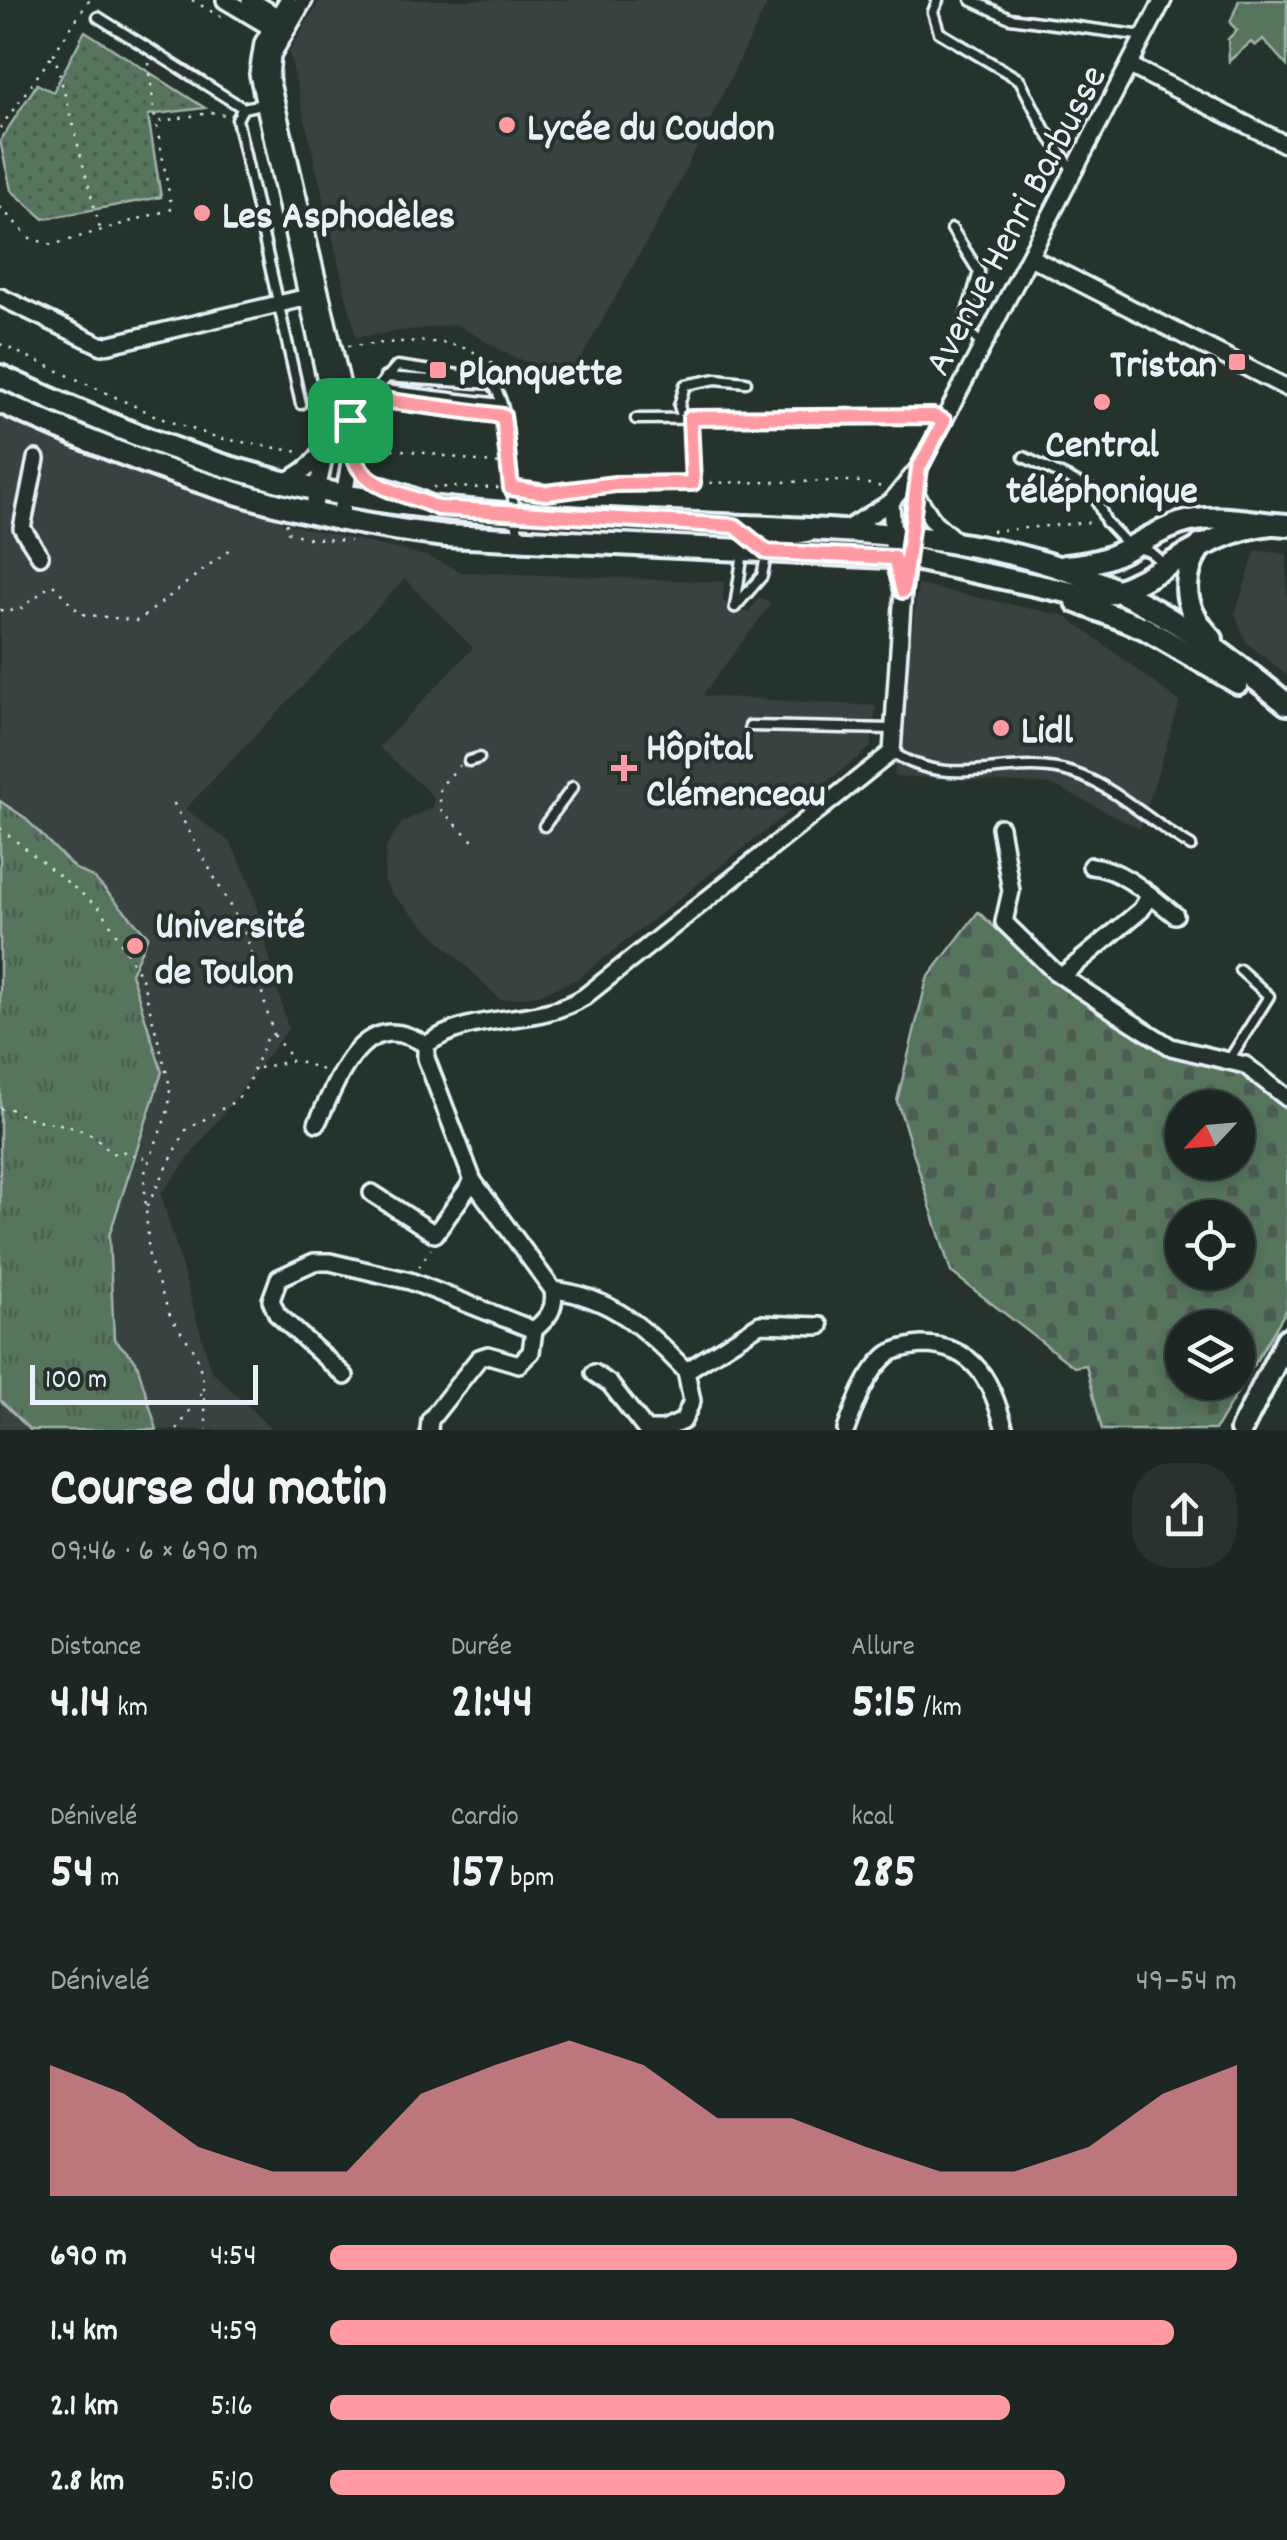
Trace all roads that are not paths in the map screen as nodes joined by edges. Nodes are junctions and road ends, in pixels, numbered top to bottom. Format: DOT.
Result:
graph roads {
  1 [pos="225,0"];
  2 [pos="250,0"];
  3 [pos="288,0"];
  4 [pos="304,0"];
  5 [pos="938,0"];
  6 [pos="971,0"];
  7 [pos="1163,0"];
  8 [pos="98,17"];
  9 [pos="280,26"];
  10 [pos="1144,36"];
  11 [pos="1130,66"];
  12 [pos="262,104"];
  13 [pos="244,108"];
  14 [pos="1287,145"];
  15 [pos="1074,172"];
  16 [pos="952,230"];
  17 [pos="1030,256"];
  18 [pos="0,297"];
  19 [pos="308,297"];
  20 [pos="278,304"];
  21 [pos="983,346"];
  22 [pos="0,376"];
  23 [pos="746,382"];
  24 [pos="1286,384"];
  25 [pos="376,389"];
  26 [pos="367,398"];
  27 [pos="0,402"];
  28 [pos="301,404"];
  29 [pos="501,404"];
  30 [pos="503,416"];
  31 [pos="686,418"];
  32 [pos="636,419"];
  33 [pos="350,420"];
  34 [pos="944,421"];
  35 [pos="326,449"];
  36 [pos="358,454"];
  37 [pos="1024,457"];
  38 [pos="36,459"];
  39 [pos="919,468"];
  40 [pos="279,484"];
  41 [pos="317,490"];
  42 [pos="916,493"];
  43 [pos="344,495"];
  44 [pos="892,497"];
  45 [pos="438,508"];
  46 [pos="511,514"];
  47 [pos="312,515"];
  48 [pos="339,522"];
  49 [pos="1279,525"];
  50 [pos="735,526"];
  51 [pos="835,531"];
  52 [pos="902,535"];
  53 [pos="522,541"];
  54 [pos="958,544"];
  55 [pos="1202,544"];
  56 [pos="1135,547"];
  57 [pos="755,548"];
  58 [pos="40,556"];
  59 [pos="902,558"];
  60 [pos="1164,564"];
  61 [pos="1053,567"];
  62 [pos="1016,580"];
  63 [pos="1117,590"];
  64 [pos="1249,675"];
  65 [pos="1287,704"];
  66 [pos="1287,720"];
  67 [pos="750,726"];
  68 [pos="894,729"];
  69 [pos="892,752"];
  70 [pos="479,758"];
  71 [pos="469,761"];
  72 [pos="573,787"];
  73 [pos="544,826"];
  74 [pos="1000,827"];
  75 [pos="1190,846"];
  76 [pos="1091,866"];
  77 [pos="1150,895"];
  78 [pos="1175,916"];
  79 [pos="1240,970"];
  80 [pos="1063,975"];
  81 [pos="426,1046"];
  82 [pos="1228,1062"];
  83 [pos="1287,1098"];
  84 [pos="316,1123"];
  85 [pos="473,1181"];
  86 [pos="372,1193"];
  87 [pos="553,1290"];
  88 [pos="820,1326"];
  89 [pos="534,1330"];
  90 [pos="1287,1339"];
  91 [pos="1287,1360"];
  92 [pos="686,1372"];
  93 [pos="594,1373"];
  94 [pos="345,1376"];
  95 [pos="429,1430"];
  96 [pos="846,1430"];
  97 [pos="1005,1430"];
  98 [pos="1241,1430"];
  99 [pos="1254,1430"];
  1 -- 9 [label="street"];
  2 -- 9 [label="street"];
  3 -- 9 [label="street"];
  4 -- 9 [label="street"];
  5 -- 15 [label="lane"];
  6 -- 10 [label="lane"];
  7 -- 10 [label="street, Avenue Henri Barbusse"];
  8 -- 13 [label="lane"];
  9 -- 12 [label="street"];
  9 -- 33 [label="street"];
  10 -- 11 [label="street, Avenue Henri Barbusse"];
  11 -- 14 [label="street"];
  11 -- 15 [label="street, Avenue Henri Barbusse"];
  12 -- 13 [label="lane"];
  12 -- 19 [label="street"];
  13 -- 20 [label="lane"];
  15 -- 17 [label="street, Avenue Henri Barbusse"];
  16 -- 21 [label="lane"];
  17 -- 21 [label="street, Avenue Henri Barbusse"];
  17 -- 24 [label="street"];
  18 -- 20 [label="street"];
  19 -- 20 [label="street"];
  19 -- 35 [label="street"];
  20 -- 28 [label="lane"];
  21 -- 34 [label="street, Avenue Henri Barbusse"];
  22 -- 40 [label="main road"];
  23 -- 31 [label="lane"];
  25 -- 26 [label="lane"];
  25 -- 29 [label="lane"];
  25 -- 29 [label="lane"];
  26 -- 30 [label="lane"];
  26 -- 33 [label="lane"];
  27 -- 47 [label="main road"];
  29 -- 30 [label="lane"];
  30 -- 46 [label="lane"];
  31 -- 32 [label="lane"];
  31 -- 34 [label="lane"];
  33 -- 36 [label="street"];
  34 -- 39 [label="street, Avenue Henri Barbusse"];
  35 -- 40 [label="street"];
  35 -- 41 [label="street"];
  36 -- 43 [label="street"];
  36 -- 45 [label="street"];
  37 -- 56 [label="lane"];
  38 -- 58 [label="street"];
  39 -- 42 [label="street, Avenue Henri Barbusse"];
  39 -- 44 [label="street, Avenue Henri Barbusse"];
  40 -- 41 [label="main road"];
  41 -- 43 [label="main road"];
  41 -- 47 [label="street"];
  42 -- 52 [label="street, Avenue Henri Barbusse"];
  42 -- 54 [label="street"];
  43 -- 45 [label="main road"];
  43 -- 48 [label="street"];
  44 -- 51 [label="street, Avenue Henri Barbusse"];
  44 -- 52 [label="street"];
  45 -- 46 [label="main road"];
  46 -- 50 [label="main road"];
  46 -- 53 [label="lane"];
  47 -- 48 [label="main road"];
  48 -- 53 [label="main road"];
  49 -- 55 [label="main road"];
  49 -- 56 [label="main road"];
  50 -- 51 [label="main road"];
  50 -- 57 [label="lane"];
  51 -- 52 [label="main road"];
  51 -- 57 [label="lane"];
  52 -- 54 [label="main road"];
  52 -- 59 [label="street, Avenue Henri Barbusse"];
  53 -- 57 [label="main road"];
  54 -- 61 [label="main road"];
  55 -- 60 [label="main road"];
  55 -- 64 [label="main road"];
  56 -- 60 [label="lane"];
  56 -- 61 [label="main road"];
  57 -- 57 [label="lane"];
  57 -- 59 [label="main road"];
  59 -- 62 [label="main road"];
  59 -- 68 [label="street"];
  60 -- 63 [label="main road"];
  61 -- 63 [label="main road"];
  62 -- 63 [label="main road"];
  62 -- 66 [label="main road"];
  63 -- 64 [label="main road"];
  64 -- 65 [label="main road"];
  67 -- 68 [label="lane"];
  68 -- 69 [label="street"];
  69 -- 75 [label="lane"];
  69 -- 81 [label="street"];
  70 -- 71 [label="lane"];
  72 -- 73 [label="lane"];
  74 -- 80 [label="street"];
  76 -- 77 [label="street"];
  77 -- 78 [label="street"];
  77 -- 80 [label="street"];
  79 -- 82 [label="lane"];
  80 -- 82 [label="street"];
  81 -- 84 [label="street"];
  81 -- 85 [label="street"];
  82 -- 83 [label="street"];
  85 -- 86 [label="street"];
  85 -- 87 [label="street"];
  87 -- 89 [label="street"];
  87 -- 92 [label="street"];
  88 -- 92 [label="street"];
  89 -- 94 [label="street"];
  89 -- 95 [label="street"];
  90 -- 98 [label="main road"];
  91 -- 99 [label="main road"];
  92 -- 93 [label="street"];
  96 -- 97 [label="street"];
}
